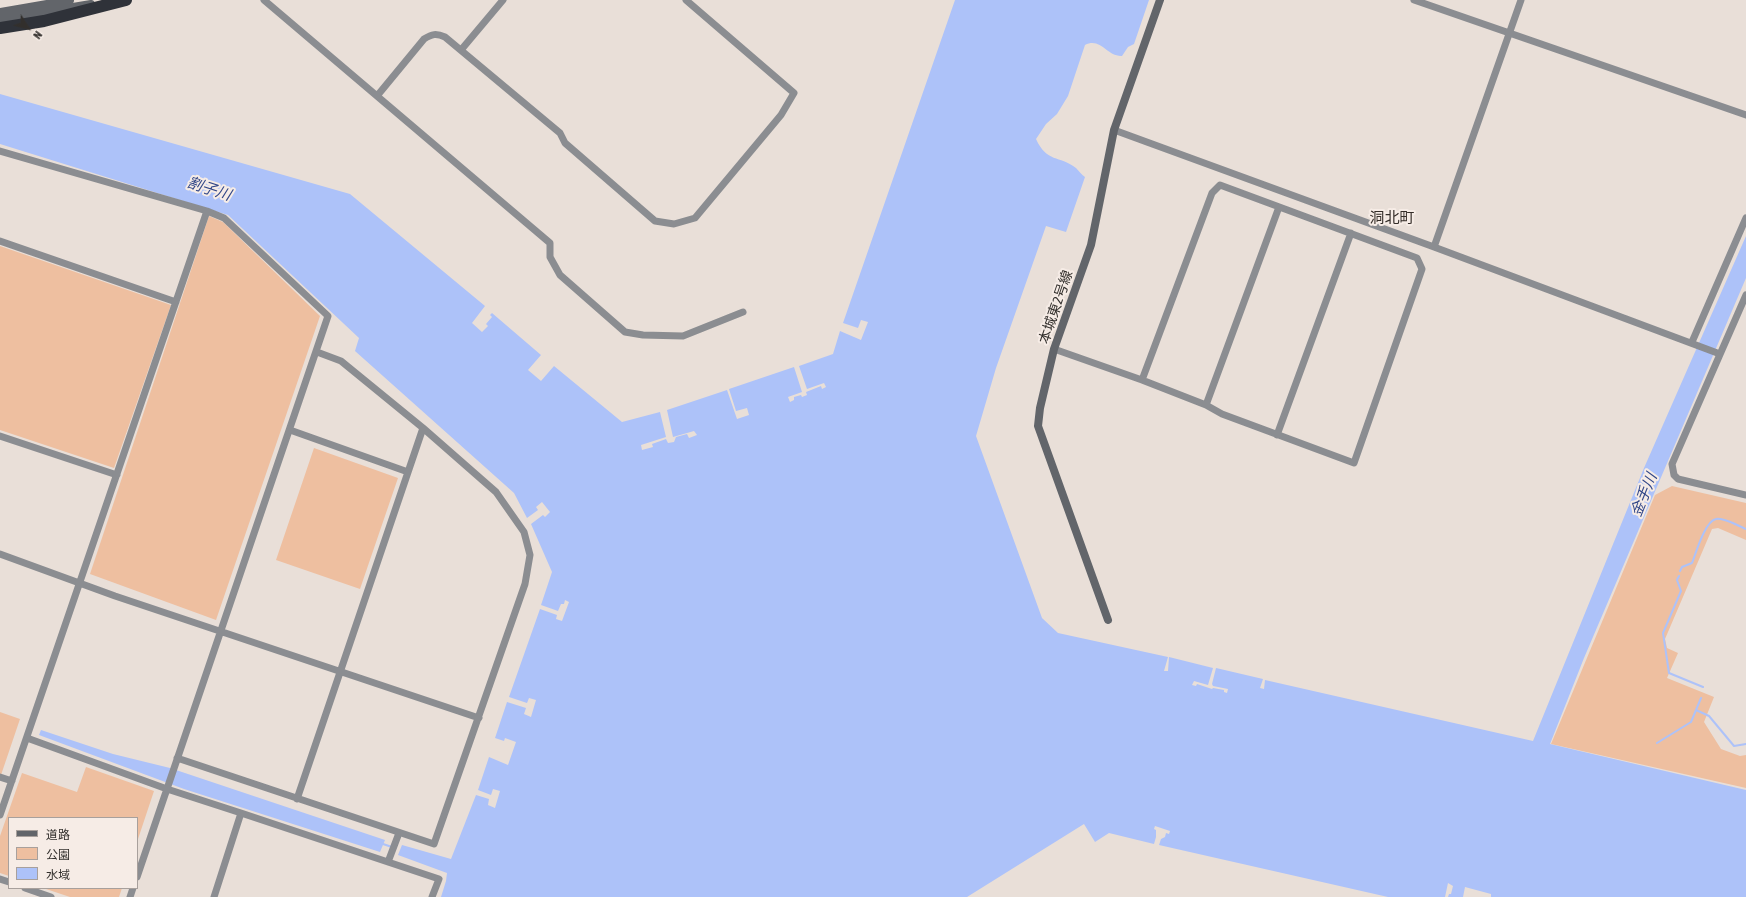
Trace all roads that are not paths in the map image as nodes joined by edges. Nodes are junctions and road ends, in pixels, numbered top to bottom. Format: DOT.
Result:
graph roads {
  1 [pos="70,0"];
  2 [pos="113,0"];
  3 [pos="126,0"];
  4 [pos="264,0"];
  5 [pos="503,0"];
  6 [pos="686,0"];
  7 [pos="1160,0"];
  8 [pos="1414,0"];
  9 [pos="1521,0"];
  10 [pos="0,12"];
  11 [pos="0,19"];
  12 [pos="0,28"];
  13 [pos="1509,34"];
  14 [pos="461,50"];
  15 [pos="377,96"];
  16 [pos="1746,115"];
  17 [pos="1114,130"];
  18 [pos="0,150"];
  19 [pos="1279,207"];
  20 [pos="207,212"];
  21 [pos="1746,218"];
  22 [pos="1351,233"];
  23 [pos="0,241"];
  24 [pos="1434,247"];
  25 [pos="1746,294"];
  26 [pos="176,302"];
  27 [pos="743,312"];
  28 [pos="1694,343"];
  29 [pos="1054,349"];
  30 [pos="317,352"];
  31 [pos="1718,353"];
  32 [pos="1142,380"];
  33 [pos="1206,405"];
  34 [pos="423,428"];
  35 [pos="290,430"];
  36 [pos="1277,435"];
  37 [pos="0,436"];
  38 [pos="408,472"];
  39 [pos="117,475"];
  40 [pos="1746,495"];
  41 [pos="0,554"];
  42 [pos="80,583"];
  43 [pos="1108,620"];
  44 [pos="220,632"];
  45 [pos="339,672"];
  46 [pos="478,718"];
  47 [pos="27,738"];
  48 [pos="177,758"];
  49 [pos="0,777"];
  50 [pos="12,781"];
  51 [pos="167,788"];
  52 [pos="297,799"];
  53 [pos="241,814"];
  54 [pos="0,815"];
  55 [pos="399,833"];
  56 [pos="388,862"];
  57 [pos="138,873"];
  58 [pos="28,889"];
  59 [pos="51,897"];
  60 [pos="214,897"];
  61 [pos="432,897"];
  1 -- 10 [label="street"];
  2 -- 11 [label="street"];
  3 -- 12 [label="highway"];
  4 -- 15 [label="street"];
  5 -- 14 [label="street"];
  6 -- 14 [label="street"];
  7 -- 17 [label="street, 本城東2号線"];
  8 -- 13 [label="street"];
  9 -- 13 [label="street"];
  13 -- 16 [label="street"];
  13 -- 24 [label="street"];
  14 -- 15 [label="street"];
  15 -- 27 [label="street"];
  17 -- 24 [label="street"];
  17 -- 29 [label="street, 本城東2号線"];
  18 -- 20 [label="street"];
  19 -- 22 [label="street"];
  19 -- 32 [label="street"];
  19 -- 33 [label="street"];
  20 -- 26 [label="street"];
  20 -- 30 [label="street"];
  21 -- 28 [label="street"];
  22 -- 36 [label="street"];
  22 -- 36 [label="street"];
  23 -- 26 [label="street"];
  24 -- 28 [label="street"];
  25 -- 31 [label="street"];
  26 -- 39 [label="street"];
  28 -- 31 [label="street"];
  29 -- 32 [label="street"];
  29 -- 43 [label="street, 本城東2号線"];
  30 -- 34 [label="street"];
  30 -- 35 [label="street"];
  31 -- 40 [label="street"];
  32 -- 33 [label="street"];
  33 -- 36 [label="street"];
  34 -- 38 [label="street"];
  34 -- 46 [label="street"];
  35 -- 38 [label="street"];
  35 -- 44 [label="street"];
  37 -- 39 [label="street"];
  38 -- 45 [label="street"];
  39 -- 42 [label="street"];
  41 -- 42 [label="street"];
  42 -- 44 [label="street"];
  42 -- 47 [label="street"];
  44 -- 45 [label="street"];
  44 -- 48 [label="street"];
  45 -- 46 [label="street"];
  45 -- 52 [label="street"];
  46 -- 55 [label="street"];
  47 -- 50 [label="street"];
  47 -- 51 [label="street"];
  48 -- 51 [label="street"];
  48 -- 52 [label="street"];
  49 -- 50 [label="street"];
  50 -- 54 [label="street"];
  51 -- 53 [label="street"];
  51 -- 57 [label="street"];
  52 -- 55 [label="street"];
  53 -- 56 [label="street"];
  53 -- 60 [label="street"];
  55 -- 56 [label="street"];
  56 -- 61 [label="street"];
  58 -- 59 [label="street"];
}
